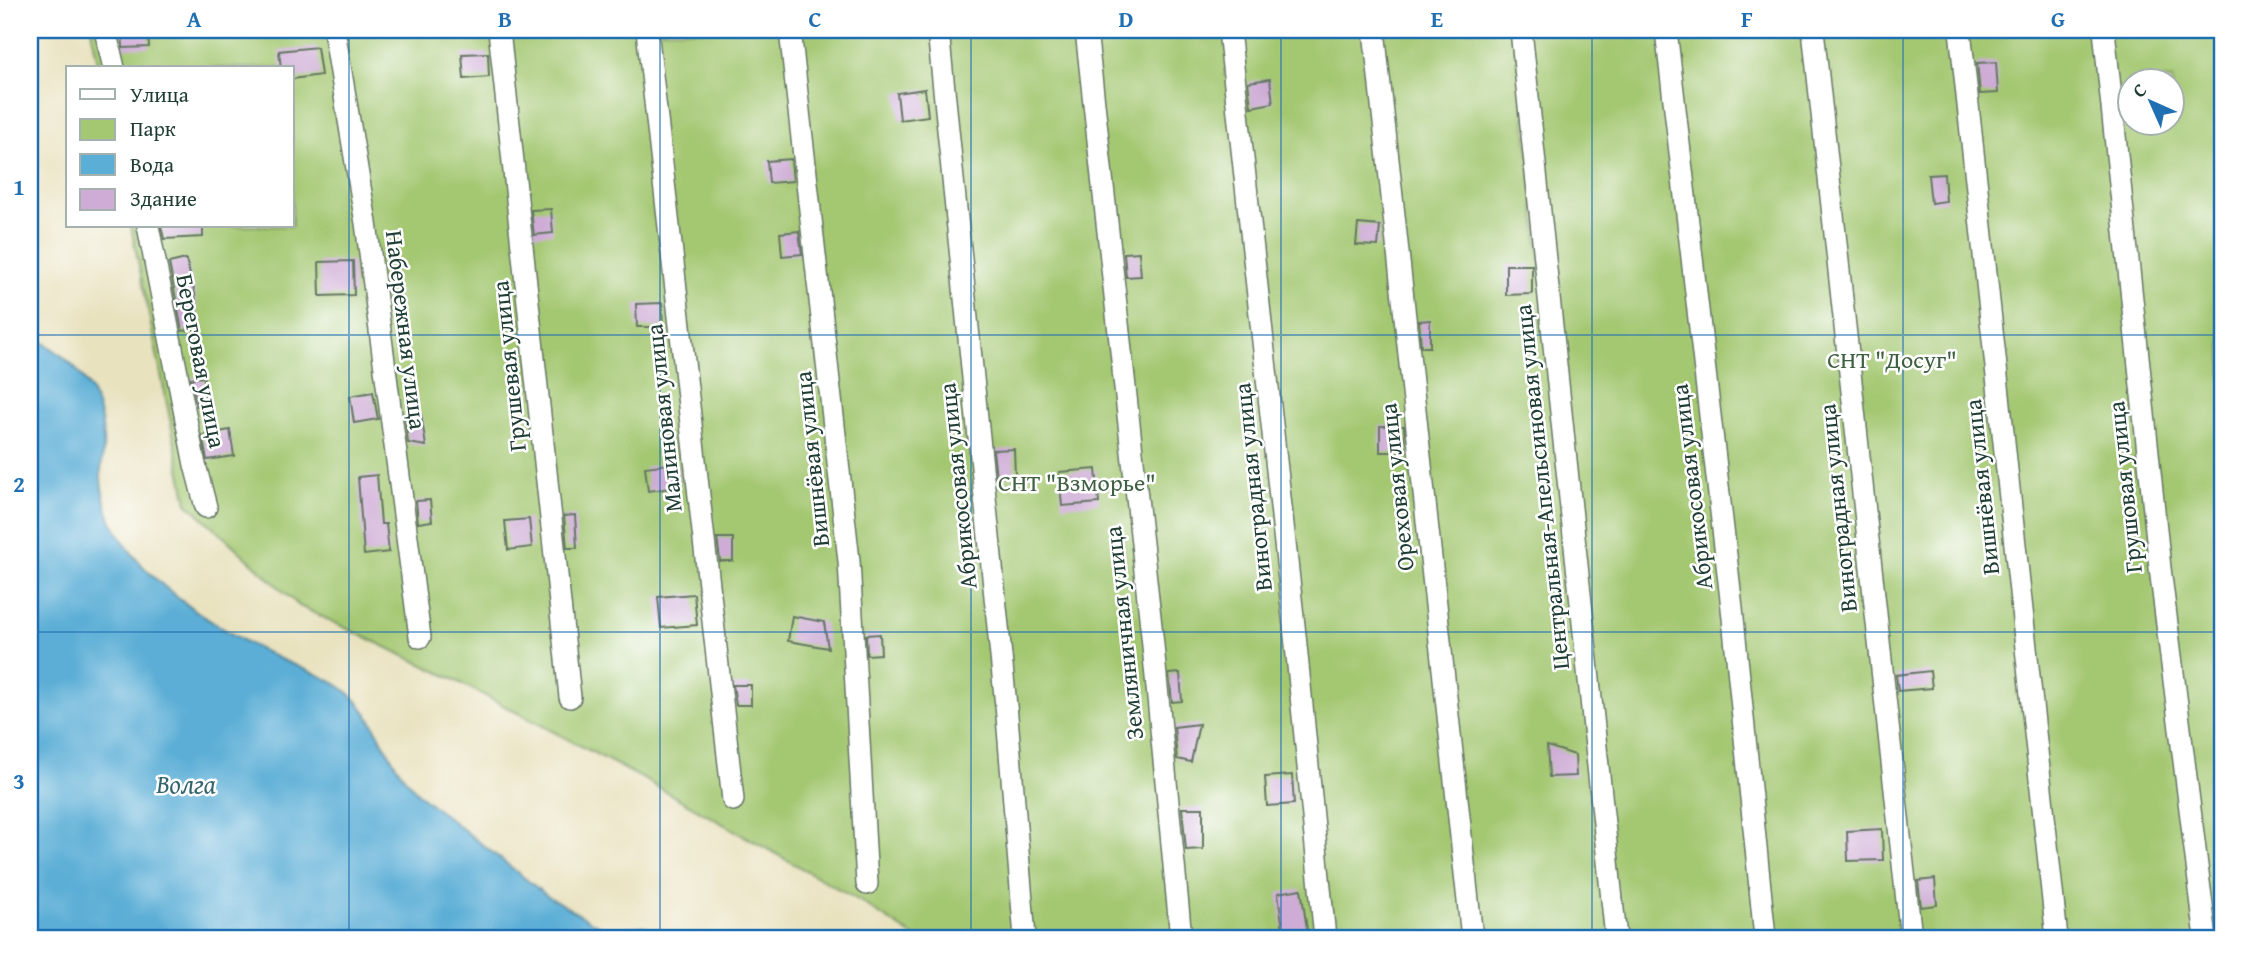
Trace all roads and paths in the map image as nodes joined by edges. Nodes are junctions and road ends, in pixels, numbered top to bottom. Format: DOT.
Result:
graph roads {
  1 [pos="105,30"];
  2 [pos="334,30"];
  3 [pos="499,30"];
  4 [pos="647,30"];
  5 [pos="790,30"];
  6 [pos="938,30"];
  7 [pos="1086,30"];
  8 [pos="1229,30"];
  9 [pos="1374,30"];
  10 [pos="1521,30"];
  11 [pos="1666,30"];
  12 [pos="1813,30"];
  13 [pos="1960,30"];
  14 [pos="2104,30"];
  15 [pos="114,66"];
  16 [pos="148,228"];
  17 [pos="206,507"];
  18 [pos="420,637"];
  19 [pos="570,697"];
  20 [pos="733,800"];
  21 [pos="867,884"];
  22 [pos="1026,938"];
  23 [pos="1181,938"];
  24 [pos="1325,938"];
  25 [pos="1472,938"];
  26 [pos="1616,938"];
  27 [pos="1765,938"];
  28 [pos="1911,938"];
  29 [pos="2057,938"];
  30 [pos="2206,938"];
  1 -- 15 [label="lane"];
  2 -- 18 [label="lane, Набережная улица"];
  3 -- 19 [label="lane, Грушевая улица"];
  4 -- 20 [label="lane, Малиновая улица"];
  5 -- 21 [label="lane, Вишнёвая улица"];
  6 -- 22 [label="lane, Абрикосовая улица"];
  7 -- 23 [label="lane, Земляничная улица"];
  8 -- 24 [label="lane, Виноградная улица"];
  9 -- 25 [label="lane, Ореховая улица"];
  10 -- 26 [label="lane, Центральная-Апельсиновая улица"];
  11 -- 27 [label="lane, Абрикосовая улица"];
  12 -- 28 [label="lane, Виноградная улица"];
  13 -- 29 [label="lane, Вишнёвая улица"];
  14 -- 30 [label="lane, Грушовая улица"];
  16 -- 17 [label="lane, Береговая улица"];
}
